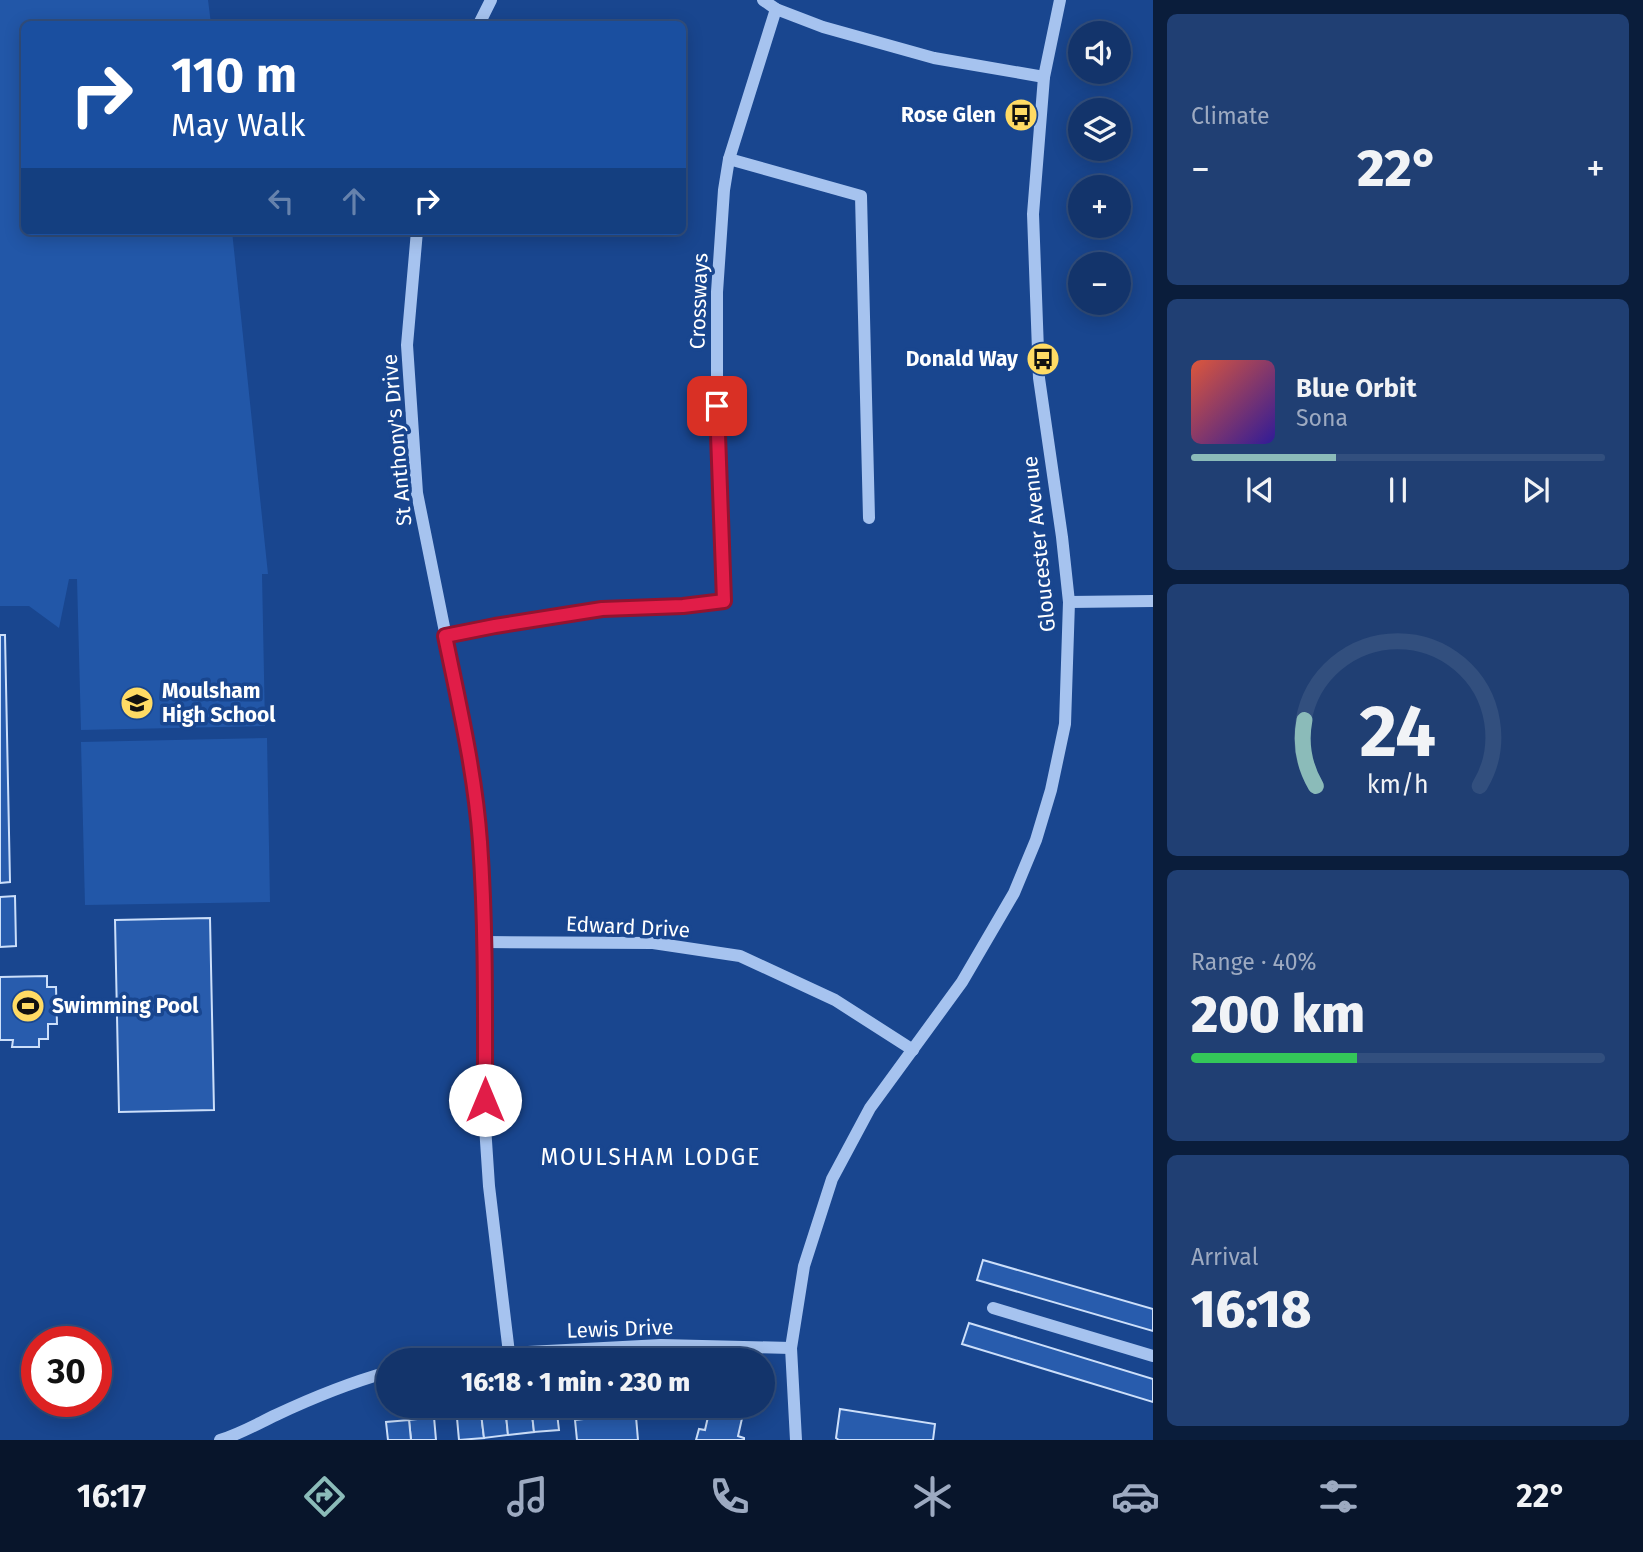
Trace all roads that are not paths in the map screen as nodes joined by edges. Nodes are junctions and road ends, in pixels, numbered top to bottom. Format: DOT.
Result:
graph roads {
  1 [pos="491,0"];
  2 [pos="763,0"];
  3 [pos="1060,0"];
  4 [pos="776,9"];
  5 [pos="480,21"];
  6 [pos="1044,77"];
  7 [pos="729,159"];
  8 [pos="417,235"];
  9 [pos="869,518"];
  10 [pos="1153,601"];
  11 [pos="1069,603"];
  12 [pos="445,636"];
  13 [pos="485,942"];
  14 [pos="913,1050"];
  15 [pos="993,1308"];
  16 [pos="508,1348"];
  17 [pos="604,1348"];
  18 [pos="791,1348"];
  19 [pos="1153,1356"];
  20 [pos="376,1376"];
  21 [pos="220,1440"];
  22 [pos="796,1440"];
  1 -- 5 [label="street"];
  2 -- 4 [label="street"];
  3 -- 6 [label="street, Gloucester Avenue"];
  4 -- 6 [label="street"];
  4 -- 7 [label="street, Crossways"];
  6 -- 11 [label="street, Gloucester Avenue"];
  7 -- 9 [label="street"];
  7 -- 12 [label="street, Crossways"];
  8 -- 12 [label="street, St Anthony's Drive"];
  10 -- 11 [label="street"];
  11 -- 14 [label="street, Gloucester Avenue"];
  12 -- 13 [label="street, St Anthony's Drive"];
  13 -- 14 [label="street, Edward Drive"];
  13 -- 16 [label="street, St Anthony's Drive"];
  14 -- 18 [label="street, Gloucester Avenue"];
  15 -- 19 [label="street"];
  17 -- 18 [label="street, Lewis Drive"];
  18 -- 22 [label="street, Gloucester Avenue"];
  20 -- 21 [label="street"];
}
